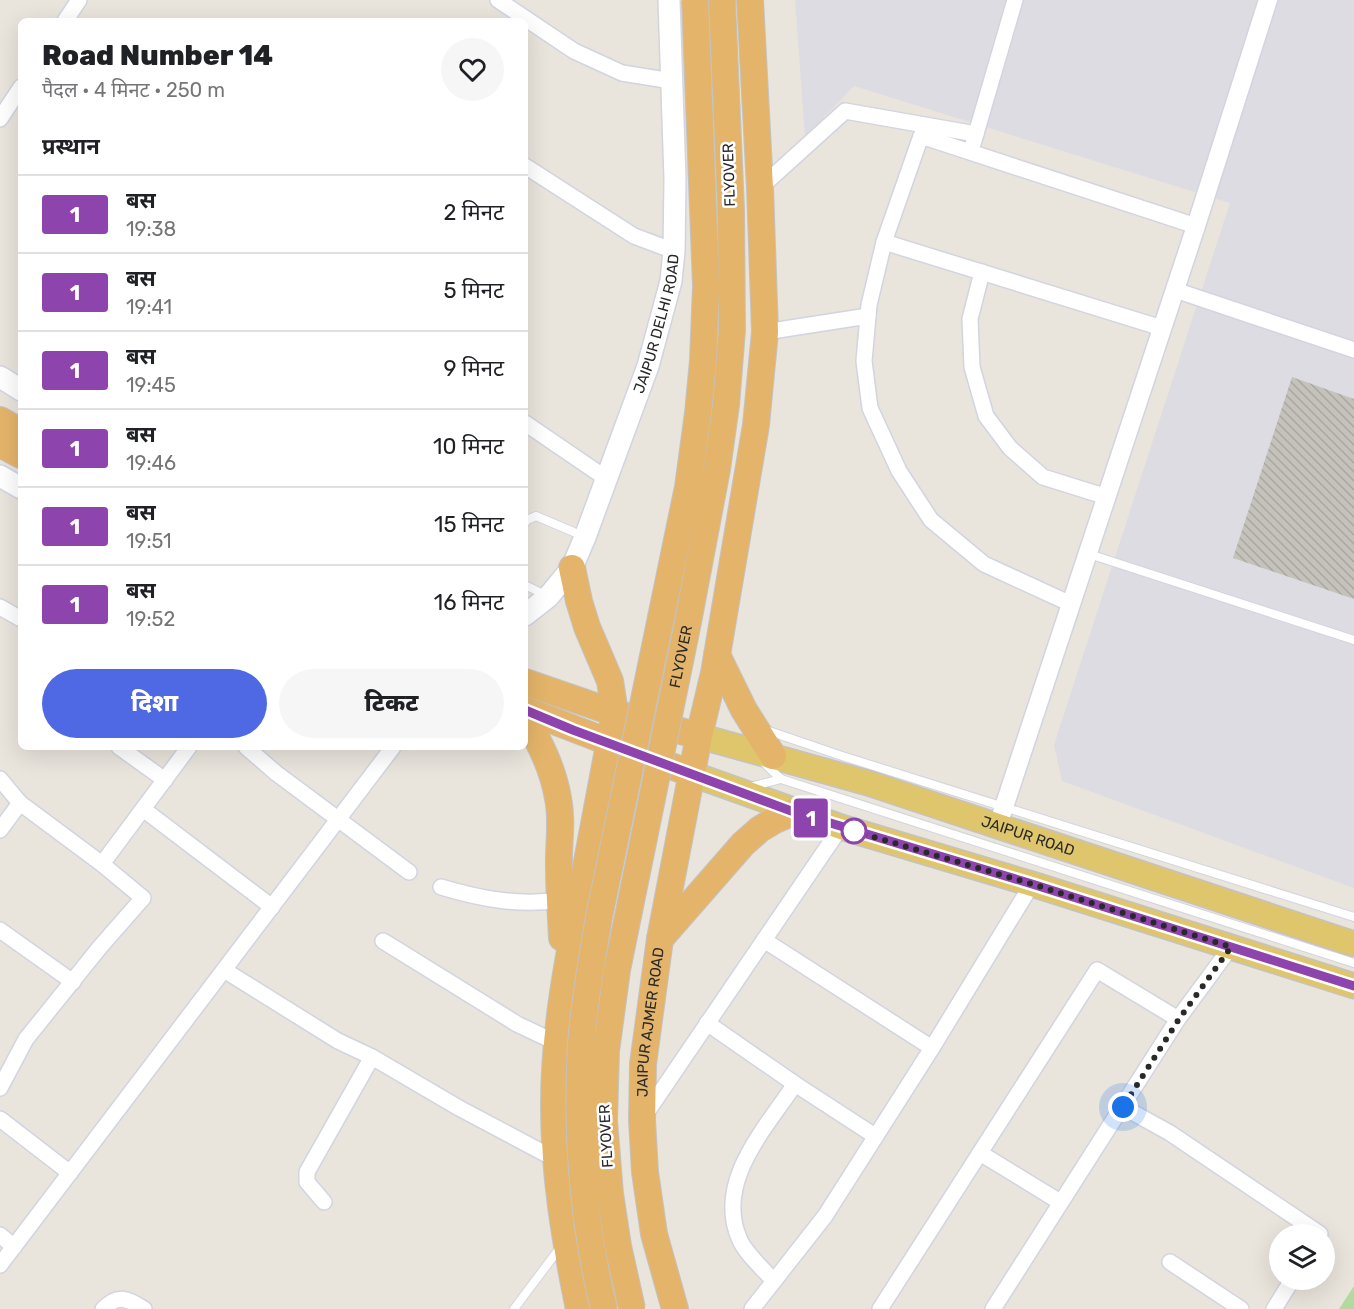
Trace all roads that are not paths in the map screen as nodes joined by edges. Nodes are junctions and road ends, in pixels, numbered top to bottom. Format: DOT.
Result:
graph roads {
  1 [pos="79,0"];
  2 [pos="498,0"];
  3 [pos="669,0"];
  4 [pos="695,0"];
  5 [pos="722,0"];
  6 [pos="750,0"];
  7 [pos="1015,0"];
  8 [pos="1268,0"];
  9 [pos="67,18"];
  10 [pos="525,18"];
  11 [pos="528,20"];
  12 [pos="672,81"];
  13 [pos="18,92"];
  14 [pos="0,119"];
  15 [pos="976,134"];
  16 [pos="971,153"];
  17 [pos="528,168"];
  18 [pos="760,188"];
  19 [pos="1196,226"];
  20 [pos="884,242"];
  21 [pos="674,251"];
  22 [pos="982,272"];
  23 [pos="1175,290"];
  24 [pos="868,316"];
  25 [pos="1162,328"];
  26 [pos="765,332"];
  27 [pos="1354,350"];
  28 [pos="0,377"];
  29 [pos="18,388"];
  30 [pos="0,420"];
  31 [pos="528,425"];
  32 [pos="18,430"];
  33 [pos="0,444"];
  34 [pos="18,453"];
  35 [pos="0,476"];
  36 [pos="607,479"];
  37 [pos="18,486"];
  38 [pos="1107,497"];
  39 [pos="528,520"];
  40 [pos="585,537"];
  41 [pos="1088,553"];
  42 [pos="572,568"];
  43 [pos="528,587"];
  44 [pos="548,597"];
  45 [pos="1071,604"];
  46 [pos="0,607"];
  47 [pos="528,613"];
  48 [pos="18,617"];
  49 [pos="1354,640"];
  50 [pos="717,655"];
  51 [pos="528,683"];
  52 [pos="528,711"];
  53 [pos="615,713"];
  54 [pos="528,722"];
  55 [pos="699,736"];
  56 [pos="609,744"];
  57 [pos="123,750"];
  58 [pos="187,750"];
  59 [pos="249,750"];
  60 [pos="391,750"];
  61 [pos="764,752"];
  62 [pos="692,774"];
  63 [pos="0,779"];
  64 [pos="165,780"];
  65 [pos="738,790"];
  66 [pos="20,803"];
  67 [pos="143,809"];
  68 [pos="794,812"];
  69 [pos="1001,816"];
  70 [pos="339,819"];
  71 [pos="841,827"];
  72 [pos="0,830"];
  73 [pos="102,864"];
  74 [pos="409,872"];
  75 [pos="1032,884"];
  76 [pos="441,887"];
  77 [pos="560,900"];
  78 [pos="272,907"];
  79 [pos="1354,917"];
  80 [pos="0,930"];
  81 [pos="660,939"];
  82 [pos="764,940"];
  83 [pos="383,941"];
  84 [pos="1354,944"];
  85 [pos="1231,947"];
  86 [pos="1354,963"];
  87 [pos="224,970"];
  88 [pos="564,978"];
  89 [pos="73,982"];
  90 [pos="1354,986"];
  91 [pos="1179,1019"];
  92 [pos="707,1023"];
  93 [pos="557,1043"];
  94 [pos="932,1048"];
  95 [pos="372,1057"];
  96 [pos="795,1084"];
  97 [pos="0,1088"];
  98 [pos="1123,1107"];
  99 [pos="0,1119"];
  100 [pos="642,1120"];
  101 [pos="875,1136"];
  102 [pos="980,1153"];
  103 [pos="555,1159"];
  104 [pos="70,1173"];
  105 [pos="324,1202"];
  106 [pos="1060,1202"];
  107 [pos="1305,1224"];
  108 [pos="0,1235"];
  109 [pos="565,1240"];
  110 [pos="14,1246"];
  111 [pos="1170,1262"];
  112 [pos="0,1265"];
  113 [pos="774,1281"];
  114 [pos="1286,1290"];
  115 [pos="103,1309"];
  116 [pos="144,1309"];
  117 [pos="514,1309"];
  118 [pos="579,1309"];
  119 [pos="604,1309"];
  120 [pos="632,1309"];
  121 [pos="675,1309"];
  122 [pos="752,1309"];
  123 [pos="880,1309"];
  124 [pos="993,1309"];
  125 [pos="1241,1309"];
  126 [pos="1274,1309"];
  1 -- 9 [label="street"];
  2 -- 10 [label="street"];
  3 -- 12 [label="main road, JAIPUR DELHI ROAD"];
  4 -- 119 [label="highway, FLYOVER, bridge"];
  5 -- 120 [label="highway, FLYOVER, bridge"];
  6 -- 18 [label="highway, JAIPUR AJMER ROAD"];
  7 -- 15 [label="street"];
  8 -- 19 [label="street"];
  11 -- 12 [label="street"];
  12 -- 21 [label="main road, JAIPUR DELHI ROAD"];
  13 -- 14 [label="street"];
  15 -- 16 [label="street"];
  15 -- 18 [label="street"];
  16 -- 19 [label="street"];
  16 -- 20 [label="street"];
  17 -- 21 [label="street"];
  18 -- 26 [label="highway, JAIPUR AJMER ROAD"];
  19 -- 23 [label="street"];
  20 -- 22 [label="street"];
  20 -- 24 [label="street"];
  21 -- 36 [label="main road, JAIPUR DELHI ROAD"];
  22 -- 25 [label="street"];
  22 -- 38 [label="street"];
  23 -- 25 [label="street"];
  23 -- 27 [label="street"];
  24 -- 26 [label="street"];
  24 -- 45 [label="street"];
  25 -- 38 [label="street"];
  26 -- 50 [label="highway, JAIPUR AJMER ROAD"];
  28 -- 29 [label="main road"];
  30 -- 32 [label="highway"];
  31 -- 36 [label="street"];
  33 -- 34 [label="highway"];
  35 -- 37 [label="main road"];
  36 -- 40 [label="main road, JAIPUR DELHI ROAD"];
  38 -- 41 [label="street"];
  39 -- 40 [label="lane"];
  40 -- 42 [label="main road, JAIPUR DELHI ROAD"];
  41 -- 45 [label="street"];
  41 -- 49 [label="lane"];
  42 -- 44 [label="main road, JAIPUR DELHI ROAD"];
  42 -- 53 [label="highway"];
  43 -- 44 [label="lane"];
  44 -- 47 [label="main road, JAIPUR DELHI ROAD"];
  45 -- 69 [label="street"];
  46 -- 48 [label="street"];
  50 -- 55 [label="highway, JAIPUR AJMER ROAD"];
  50 -- 61 [label="highway"];
  51 -- 53 [label="highway"];
  52 -- 56 [label="highway"];
  53 -- 55 [label="highway"];
  53 -- 56 [label="highway"];
  54 -- 77 [label="highway"];
  55 -- 61 [label="main road, JAIPUR ROAD"];
  55 -- 62 [label="highway, JAIPUR AJMER ROAD"];
  56 -- 62 [label="highway"];
  56 -- 88 [label="highway"];
  57 -- 64 [label="street"];
  58 -- 64 [label="street"];
  59 -- 70 [label="street"];
  60 -- 70 [label="street"];
  61 -- 65 [label="lane"];
  61 -- 69 [label="main road, JAIPUR ROAD"];
  61 -- 69 [label="lane"];
  61 -- 86 [label="lane"];
  62 -- 65 [label="main road"];
  62 -- 81 [label="highway, JAIPUR AJMER ROAD"];
  63 -- 66 [label="street"];
  64 -- 67 [label="street"];
  65 -- 68 [label="main road"];
  66 -- 72 [label="street"];
  66 -- 73 [label="street"];
  67 -- 73 [label="street"];
  67 -- 78 [label="street"];
  68 -- 71 [label="main road"];
  68 -- 81 [label="highway"];
  69 -- 79 [label="lane"];
  69 -- 84 [label="main road, JAIPUR ROAD"];
  70 -- 74 [label="street"];
  70 -- 78 [label="street"];
  71 -- 75 [label="main road"];
  71 -- 82 [label="street"];
  73 -- 89 [label="street"];
  75 -- 85 [label="main road"];
  75 -- 94 [label="street"];
  76 -- 77 [label="street"];
  77 -- 88 [label="highway"];
  78 -- 87 [label="street"];
  80 -- 89 [label="street"];
  81 -- 100 [label="highway, JAIPUR AJMER ROAD"];
  82 -- 92 [label="street"];
  82 -- 94 [label="street"];
  83 -- 93 [label="street"];
  85 -- 90 [label="main road"];
  85 -- 91 [label="street"];
  87 -- 95 [label="street"];
  87 -- 104 [label="street"];
  88 -- 93 [label="highway"];
  89 -- 97 [label="street"];
  91 -- 98 [label="street"];
  91 -- 102 [label="street"];
  92 -- 96 [label="street"];
  92 -- 100 [label="street"];
  93 -- 103 [label="highway"];
  94 -- 101 [label="street"];
  95 -- 103 [label="street"];
  95 -- 105 [label="street"];
  96 -- 101 [label="street"];
  96 -- 113 [label="street"];
  98 -- 106 [label="street"];
  98 -- 107 [label="street"];
  99 -- 104 [label="street"];
  100 -- 121 [label="highway, JAIPUR AJMER ROAD"];
  101 -- 113 [label="street"];
  102 -- 106 [label="street"];
  102 -- 123 [label="street"];
  103 -- 109 [label="highway"];
  104 -- 110 [label="street"];
  106 -- 124 [label="street"];
  108 -- 110 [label="street"];
  109 -- 117 [label="lane"];
  109 -- 118 [label="highway"];
  110 -- 112 [label="street"];
  111 -- 125 [label="street"];
  113 -- 122 [label="street"];
  114 -- 126 [label="street"];
  115 -- 116 [label="street"];
}
